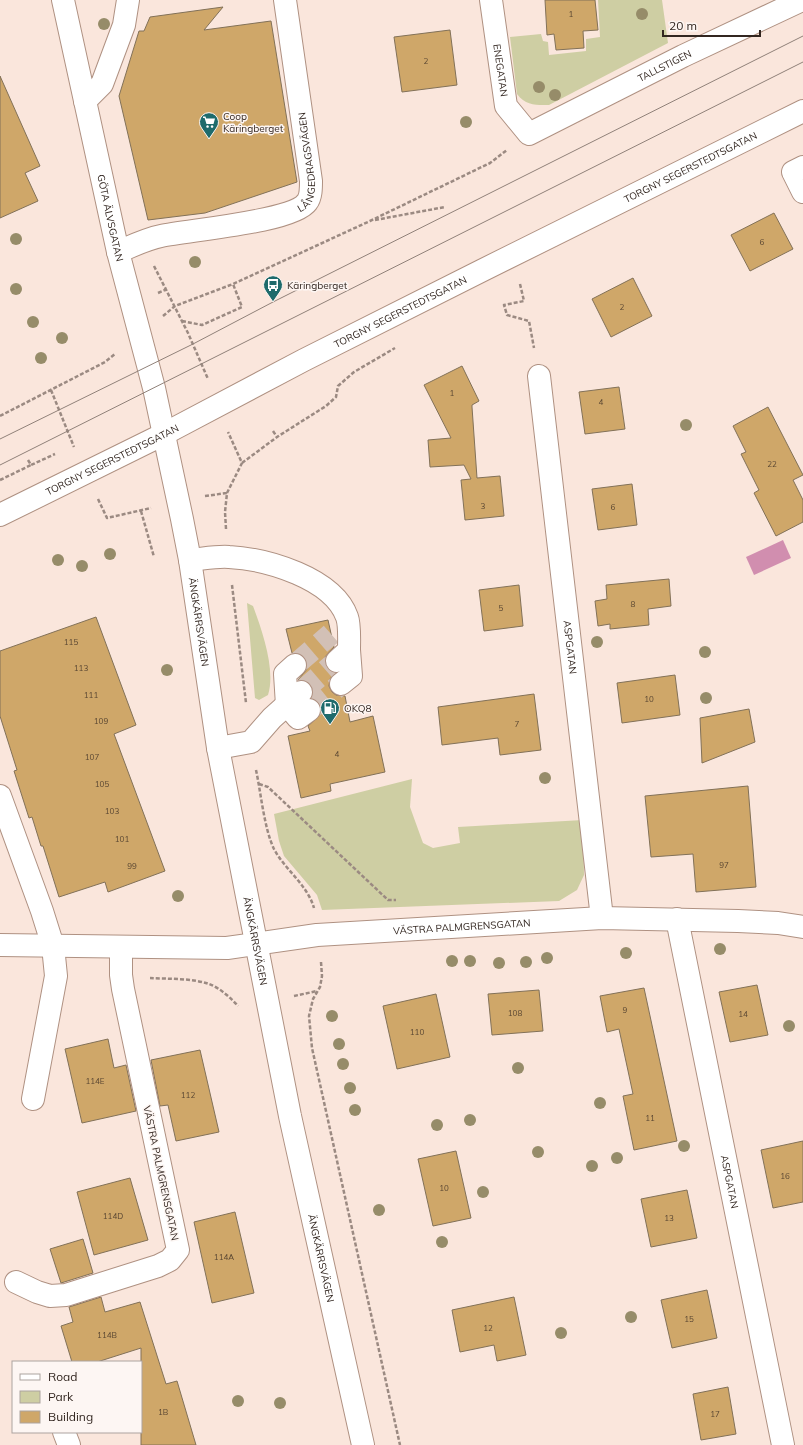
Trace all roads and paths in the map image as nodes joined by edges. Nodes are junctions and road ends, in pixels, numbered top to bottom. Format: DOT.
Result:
graph roads {
  1 [pos="63,0"];
  2 [pos="128,0"];
  3 [pos="285,0"];
  4 [pos="491,0"];
  5 [pos="802,0"];
  6 [pos="85,101"];
  7 [pos="803,112"];
  8 [pos="529,134"];
  9 [pos="803,167"];
  10 [pos="803,192"];
  11 [pos="445,207"];
  12 [pos="370,221"];
  13 [pos="118,252"];
  14 [pos="518,278"];
  15 [pos="233,284"];
  16 [pos="175,306"];
  17 [pos="182,321"];
  18 [pos="116,353"];
  19 [pos="539,376"];
  20 [pos="338,386"];
  21 [pos="324,402"];
  22 [pos="326,406"];
  23 [pos="0,416"];
  24 [pos="273,431"];
  25 [pos="164,434"];
  26 [pos="277,437"];
  27 [pos="74,446"];
  28 [pos="66,449"];
  29 [pos="59,452"];
  30 [pos="28,460"];
  31 [pos="242,463"];
  32 [pos="31,465"];
  33 [pos="0,480"];
  34 [pos="141,511"];
  35 [pos="0,516"];
  36 [pos="154,557"];
  37 [pos="190,560"];
  38 [pos="348,618"];
  39 [pos="331,634"];
  40 [pos="295,665"];
  41 [pos="341,684"];
  42 [pos="218,748"];
  43 [pos="259,784"];
  44 [pos="0,796"];
  45 [pos="262,800"];
  46 [pos="401,901"];
  47 [pos="314,906"];
  48 [pos="602,918"];
  49 [pos="676,919"];
  50 [pos="803,927"];
  51 [pos="256,943"];
  52 [pos="0,945"];
  53 [pos="53,946"];
  54 [pos="121,947"];
  55 [pos="121,975"];
  56 [pos="322,976"];
  57 [pos="240,1008"];
  58 [pos="33,1099"];
  59 [pos="16,1282"];
  60 [pos="64,1433"];
  61 [pos="69,1445"];
  62 [pos="362,1445"];
  63 [pos="400,1445"];
  64 [pos="783,1445"];
  1 -- 6 [label="street, GÖTA ÄLVSGATAN"];
  2 -- 6 [label="street"];
  3 -- 13 [label="street, LÅNGEDRAGSVÄGEN"];
  4 -- 8 [label="street, ENEGATAN"];
  5 -- 8 [label="street, TALLSTIGEN"];
  6 -- 13 [label="street, GÖTA ÄLVSGATAN"];
  7 -- 25 [label="street, TORGNY SEGERSTEDTSGATAN"];
  8 -- 12 [label="path"];
  9 -- 10 [label="street"];
  11 -- 12 [label="path"];
  12 -- 15 [label="path"];
  13 -- 25 [label="street, GÖTA ÄLVSGATAN"];
  14 -- 19 [label="path"];
  15 -- 16 [label="path"];
  15 -- 17 [label="path"];
  18 -- 23 [label="path"];
  19 -- 48 [label="street, ASPGATAN"];
  20 -- 22 [label="path"];
  21 -- 22 [label="path"];
  22 -- 26 [label="path"];
  24 -- 26 [label="path"];
  25 -- 35 [label="street, TORGNY SEGERSTEDTSGATAN"];
  25 -- 37 [label="street, ÄNGKÄRRSVÄGEN"];
  26 -- 31 [label="path"];
  27 -- 28 [label="path"];
  29 -- 32 [label="path"];
  30 -- 32 [label="path"];
  32 -- 33 [label="path"];
  34 -- 36 [label="path"];
  37 -- 38 [label="street"];
  37 -- 42 [label="street, ÄNGKÄRRSVÄGEN"];
  38 -- 39 [label="street"];
  38 -- 41 [label="street"];
  40 -- 42 [label="street"];
  42 -- 51 [label="street, ÄNGKÄRRSVÄGEN"];
  43 -- 46 [label="path"];
  44 -- 53 [label="street"];
  45 -- 47 [label="path"];
  48 -- 49 [label="street, VÄSTRA PALMGRENSGATAN"];
  48 -- 51 [label="street, VÄSTRA PALMGRENSGATAN"];
  49 -- 50 [label="street, VÄSTRA PALMGRENSGATAN"];
  49 -- 64 [label="street, ASPGATAN"];
  51 -- 54 [label="street, VÄSTRA PALMGRENSGATAN"];
  51 -- 62 [label="street, ÄNGKÄRRSVÄGEN"];
  52 -- 53 [label="street, VÄSTRA PALMGRENSGATAN"];
  53 -- 54 [label="street, VÄSTRA PALMGRENSGATAN"];
  53 -- 58 [label="street"];
  54 -- 55 [label="street, VÄSTRA PALMGRENSGATAN"];
  55 -- 57 [label="path"];
  55 -- 59 [label="street, VÄSTRA PALMGRENSGATAN"];
  56 -- 63 [label="path"];
  60 -- 61 [label="street"];
}
